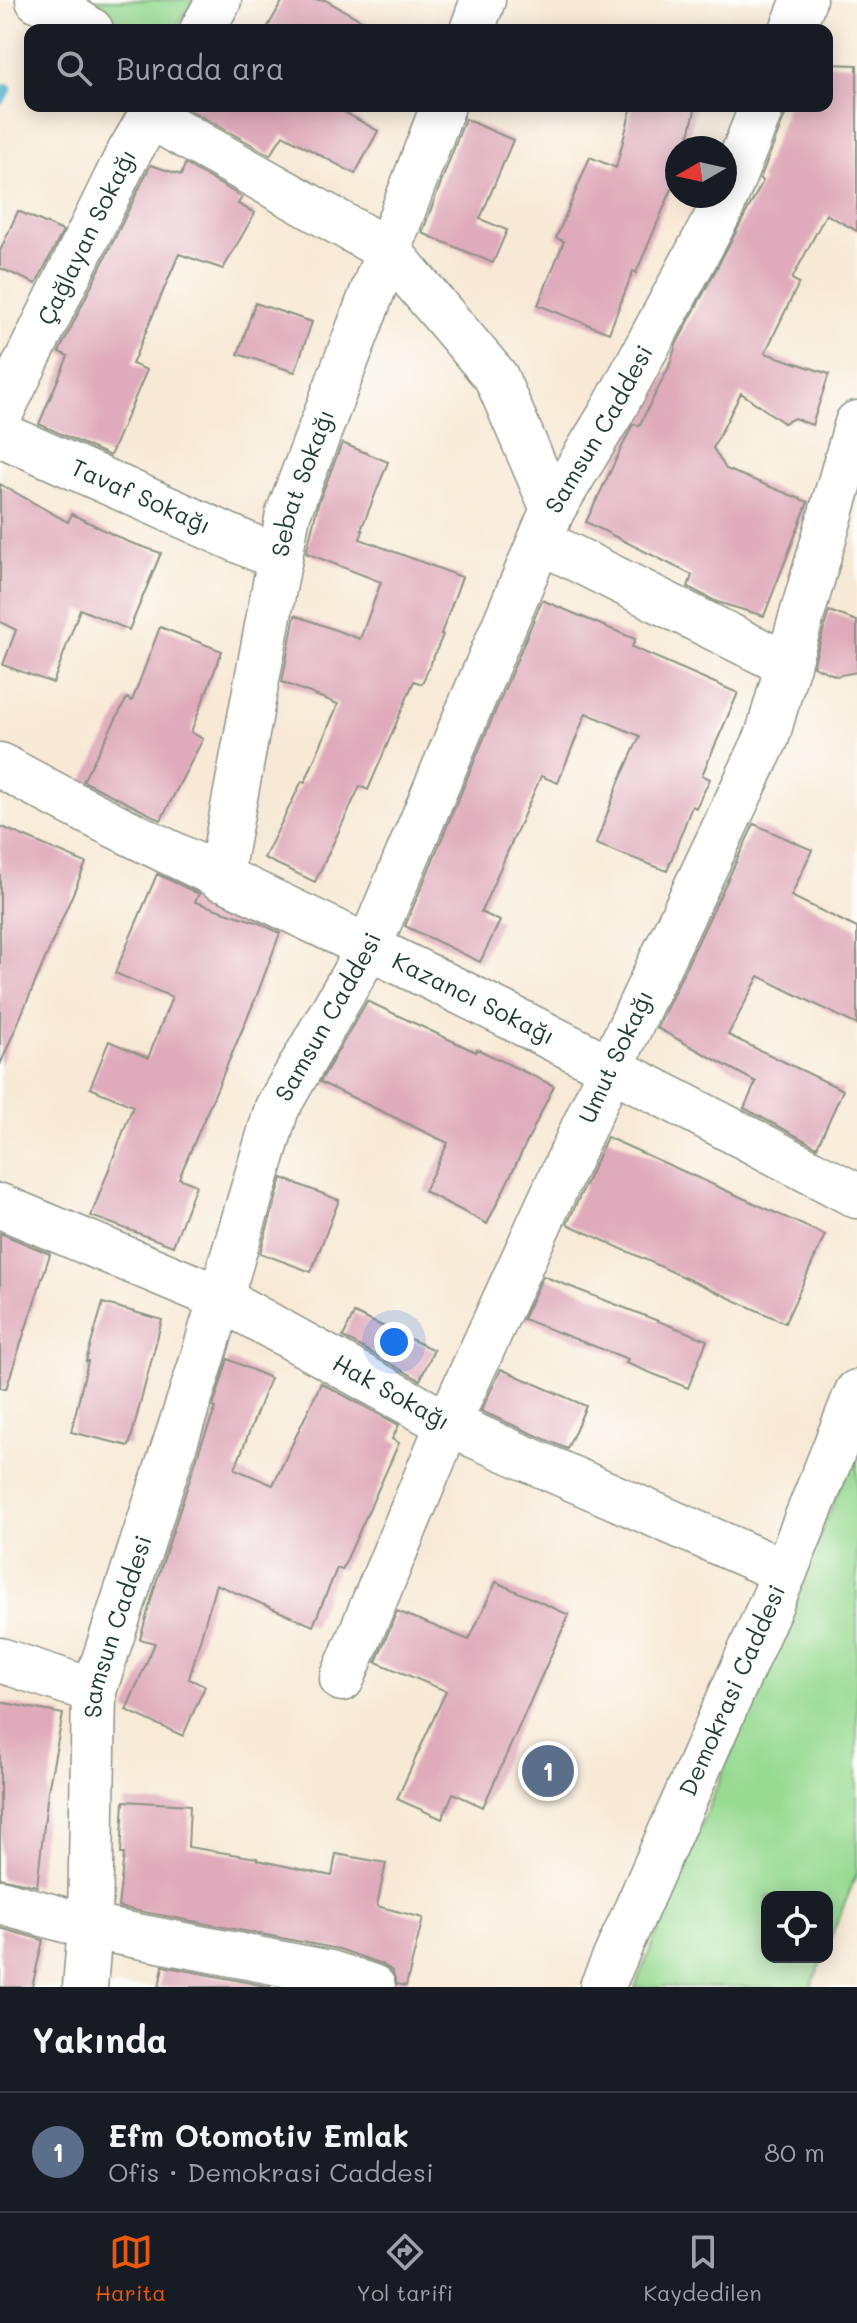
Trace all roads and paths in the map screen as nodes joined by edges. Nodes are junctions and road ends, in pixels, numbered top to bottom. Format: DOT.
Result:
graph roads {
  1 [pos="38,0"];
  2 [pos="219,0"];
  3 [pos="483,0"];
  4 [pos="804,0"];
  5 [pos="82,24"];
  6 [pos="205,24"];
  7 [pos="474,24"];
  8 [pos="794,24"];
  9 [pos="152,112"];
  10 [pos="155,112"];
  11 [pos="441,112"];
  12 [pos="760,112"];
  13 [pos="389,251"];
  14 [pos="0,415"];
  15 [pos="857,423"];
  16 [pos="0,434"];
  17 [pos="547,525"];
  18 [pos="280,559"];
  19 [pos="788,665"];
  20 [pos="0,765"];
  21 [pos="220,878"];
  22 [pos="369,947"];
  23 [pos="611,1067"];
  24 [pos="857,1196"];
  25 [pos="0,1206"];
  26 [pos="220,1298"];
  27 [pos="857,1392"];
  28 [pos="448,1424"];
  29 [pos="785,1572"];
  30 [pos="0,1660"];
  31 [pos="342,1679"];
  32 [pos="94,1691"];
  33 [pos="0,1902"];
  34 [pos="90,1927"];
  35 [pos="85,1987"];
  36 [pos="373,1987"];
  37 [pos="602,1987"];
  1 -- 5 [label="street"];
  2 -- 6 [label="street"];
  3 -- 7 [label="street"];
  4 -- 8 [label="street"];
  9 -- 14 [label="street, Çağlayan Sokağı"];
  10 -- 13 [label="street"];
  11 -- 13 [label="street, Sebat Sokağı"];
  12 -- 17 [label="street, Samsun Caddesi"];
  13 -- 17 [label="street"];
  13 -- 18 [label="street, Sebat Sokağı"];
  15 -- 19 [label="street, Umut Sokağı"];
  16 -- 18 [label="street, Tavaf Sokağı"];
  17 -- 19 [label="street"];
  17 -- 22 [label="street, Samsun Caddesi"];
  18 -- 21 [label="street, Sebat Sokağı"];
  19 -- 23 [label="street, Umut Sokağı"];
  20 -- 21 [label="street, Kazancı Sokağı"];
  21 -- 22 [label="street, Kazancı Sokağı"];
  22 -- 23 [label="street, Kazancı Sokağı"];
  22 -- 26 [label="street, Samsun Caddesi"];
  23 -- 24 [label="street, Kazancı Sokağı"];
  23 -- 28 [label="street, Umut Sokağı"];
  25 -- 26 [label="street, Hak Sokağı"];
  26 -- 28 [label="street, Hak Sokağı"];
  26 -- 32 [label="street, Samsun Caddesi"];
  27 -- 29 [label="street, Demokrasi Caddesi"];
  28 -- 29 [label="street, Hak Sokağı"];
  28 -- 31 [label="street, Umut Sokağı"];
  29 -- 37 [label="street, Demokrasi Caddesi"];
  30 -- 32 [label="street"];
  32 -- 34 [label="street, Samsun Caddesi"];
  33 -- 34 [label="street"];
  34 -- 35 [label="street, Samsun Caddesi"];
  34 -- 36 [label="street"];
}
